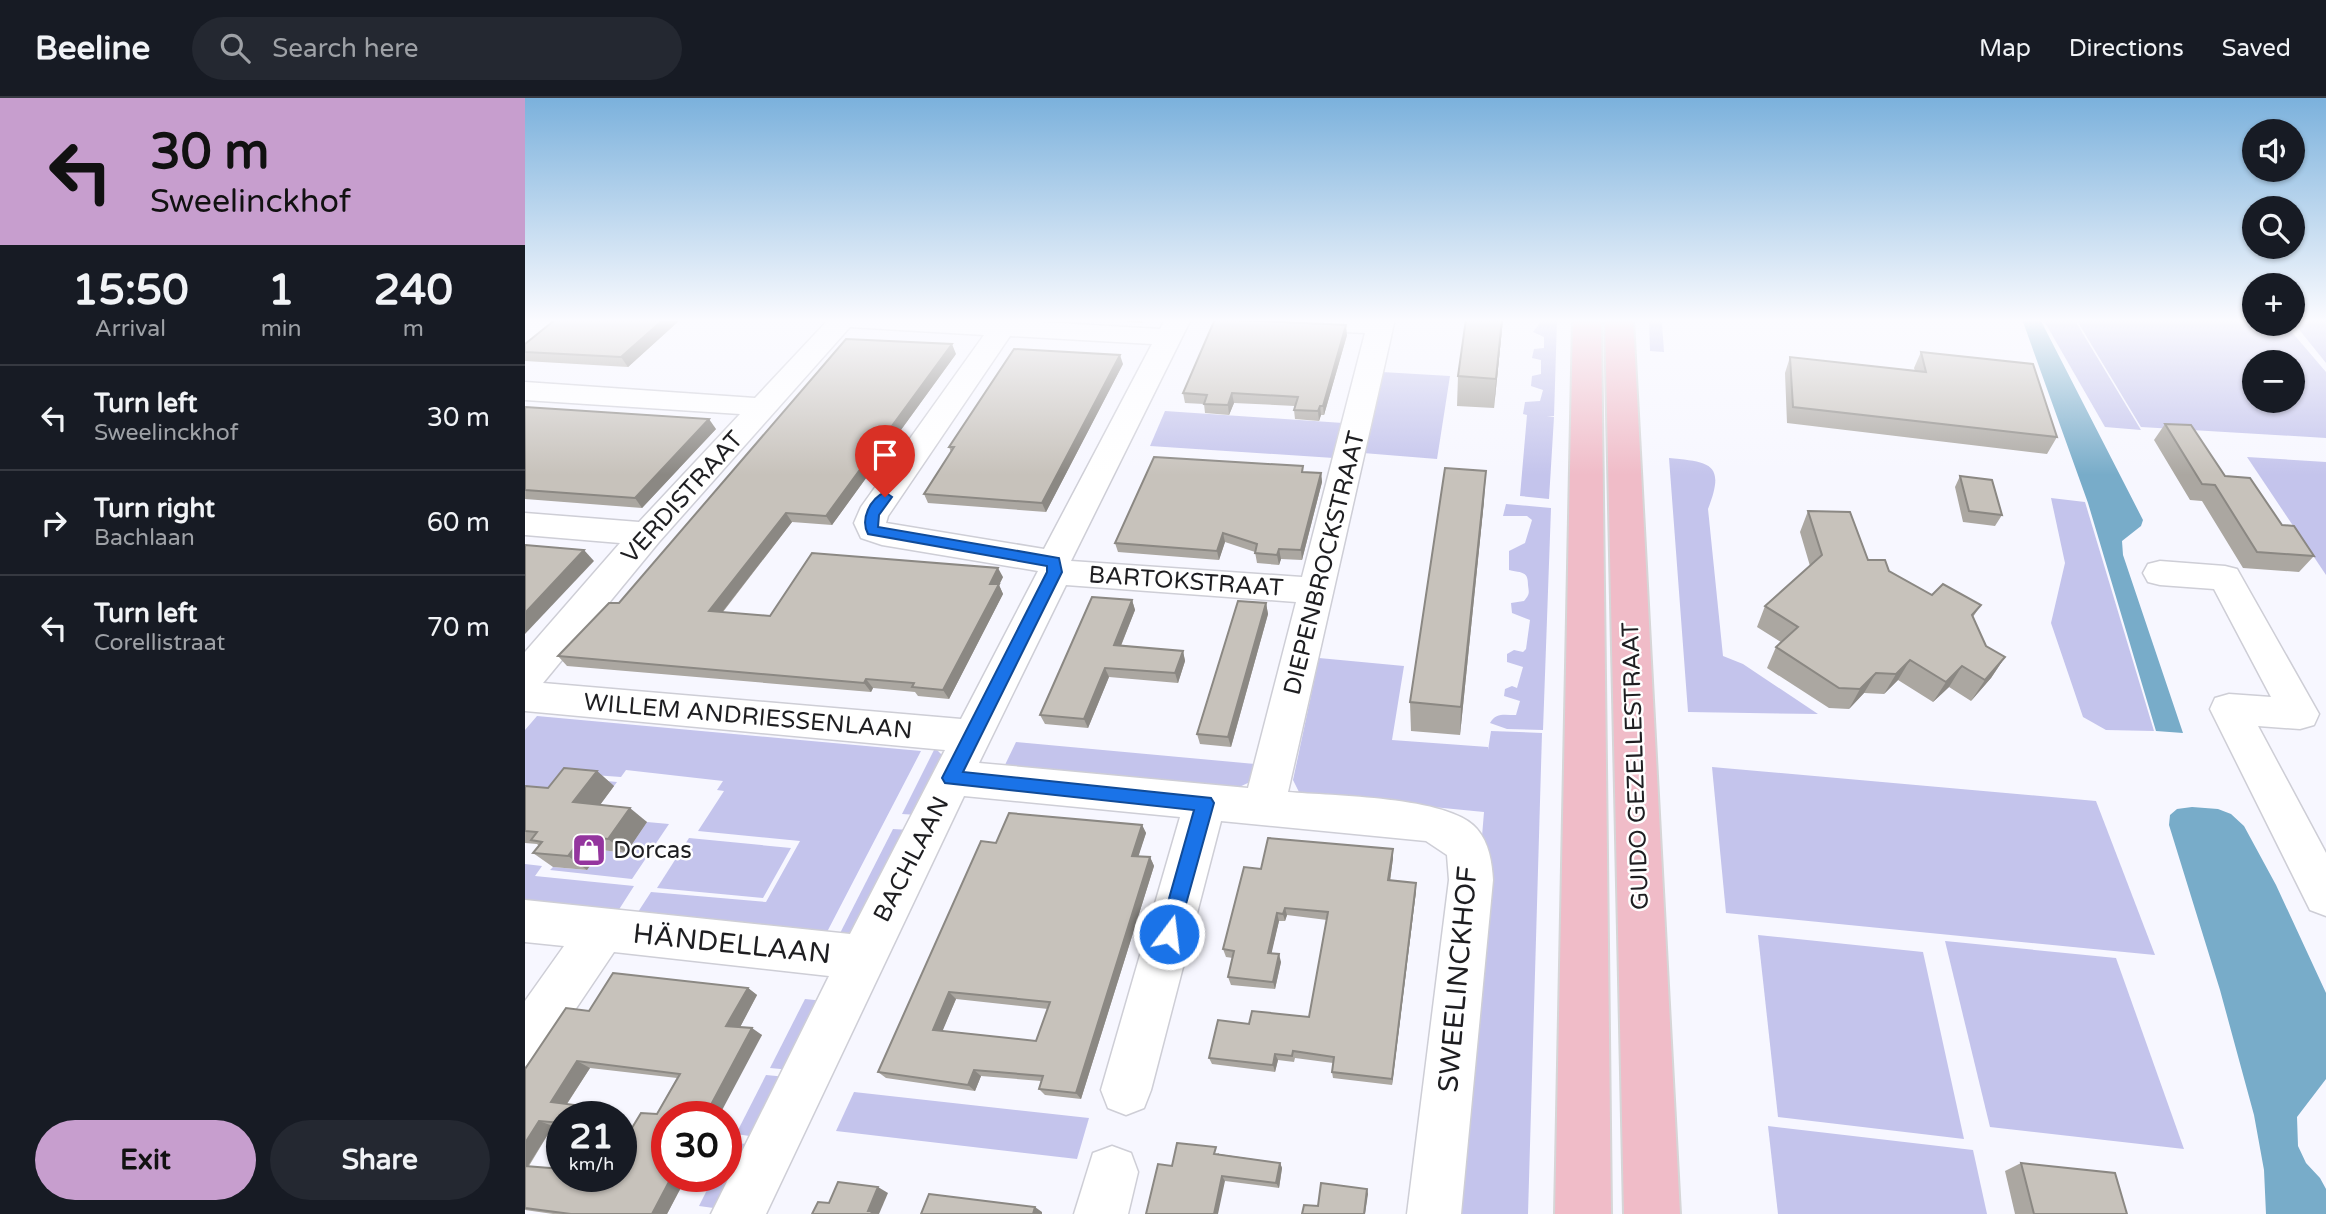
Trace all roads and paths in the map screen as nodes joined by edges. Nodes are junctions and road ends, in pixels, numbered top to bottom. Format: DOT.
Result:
graph roads {
  1 [pos="796,371"];
  2 [pos="972,371"];
  3 [pos="1151,371"];
  4 [pos="1370,371"];
  5 [pos="1587,371"];
  6 [pos="1621,371"];
  7 [pos="525,391"];
  8 [pos="763,407"];
  9 [pos="525,524"];
  10 [pos="647,534"];
  11 [pos="1054,567"];
  12 [pos="2160,573"];
  13 [pos="1318,591"];
  14 [pos="525,678"];
  15 [pos="525,696"];
  16 [pos="971,736"];
  17 [pos="951,778"];
  18 [pos="1205,803"];
  19 [pos="1264,806"];
  20 [pos="2326,896"];
  21 [pos="525,921"];
  22 [pos="602,930"];
  23 [pos="862,957"];
  24 [pos="525,1042"];
  25 [pos="1126,1090"];
  26 [pos="738,1214"];
  27 [pos="1434,1214"];
  28 [pos="1583,1214"];
  29 [pos="1652,1214"];
  1 -- 8 [label="street, VERDISTRAAT"];
  2 -- 11 [label="street, BARTOKSTRAAT"];
  3 -- 11 [label="street, BACHLAAN"];
  4 -- 13 [label="street, DIEPENBROCKSTRAAT"];
  5 -- 28 [label="main road, GUIDO GEZELLESTRAAT"];
  6 -- 29 [label="main road, GUIDO GEZELLESTRAAT"];
  7 -- 8 [label="street"];
  8 -- 10 [label="street, VERDISTRAAT"];
  9 -- 10 [label="street"];
  10 -- 14 [label="street, VERDISTRAAT"];
  11 -- 13 [label="street, BARTOKSTRAAT"];
  11 -- 16 [label="street, BACHLAAN"];
  12 -- 20 [label="street"];
  13 -- 19 [label="street, DIEPENBROCKSTRAAT"];
  15 -- 16 [label="street, WILLEM ANDRIESSENLAAN"];
  16 -- 17 [label="street, BACHLAAN"];
  17 -- 18 [label="street, SWEELINCKHOF"];
  17 -- 23 [label="street, BACHLAAN"];
  18 -- 19 [label="street, SWEELINCKHOF"];
  18 -- 25 [label="street"];
  19 -- 27 [label="street, SWEELINCKHOF"];
  21 -- 22 [label="street, HÄNDELLAAN"];
  22 -- 23 [label="street, HÄNDELLAAN"];
  22 -- 24 [label="street, HÄNDELLAAN"];
  23 -- 26 [label="street, BACHLAAN"];
}
